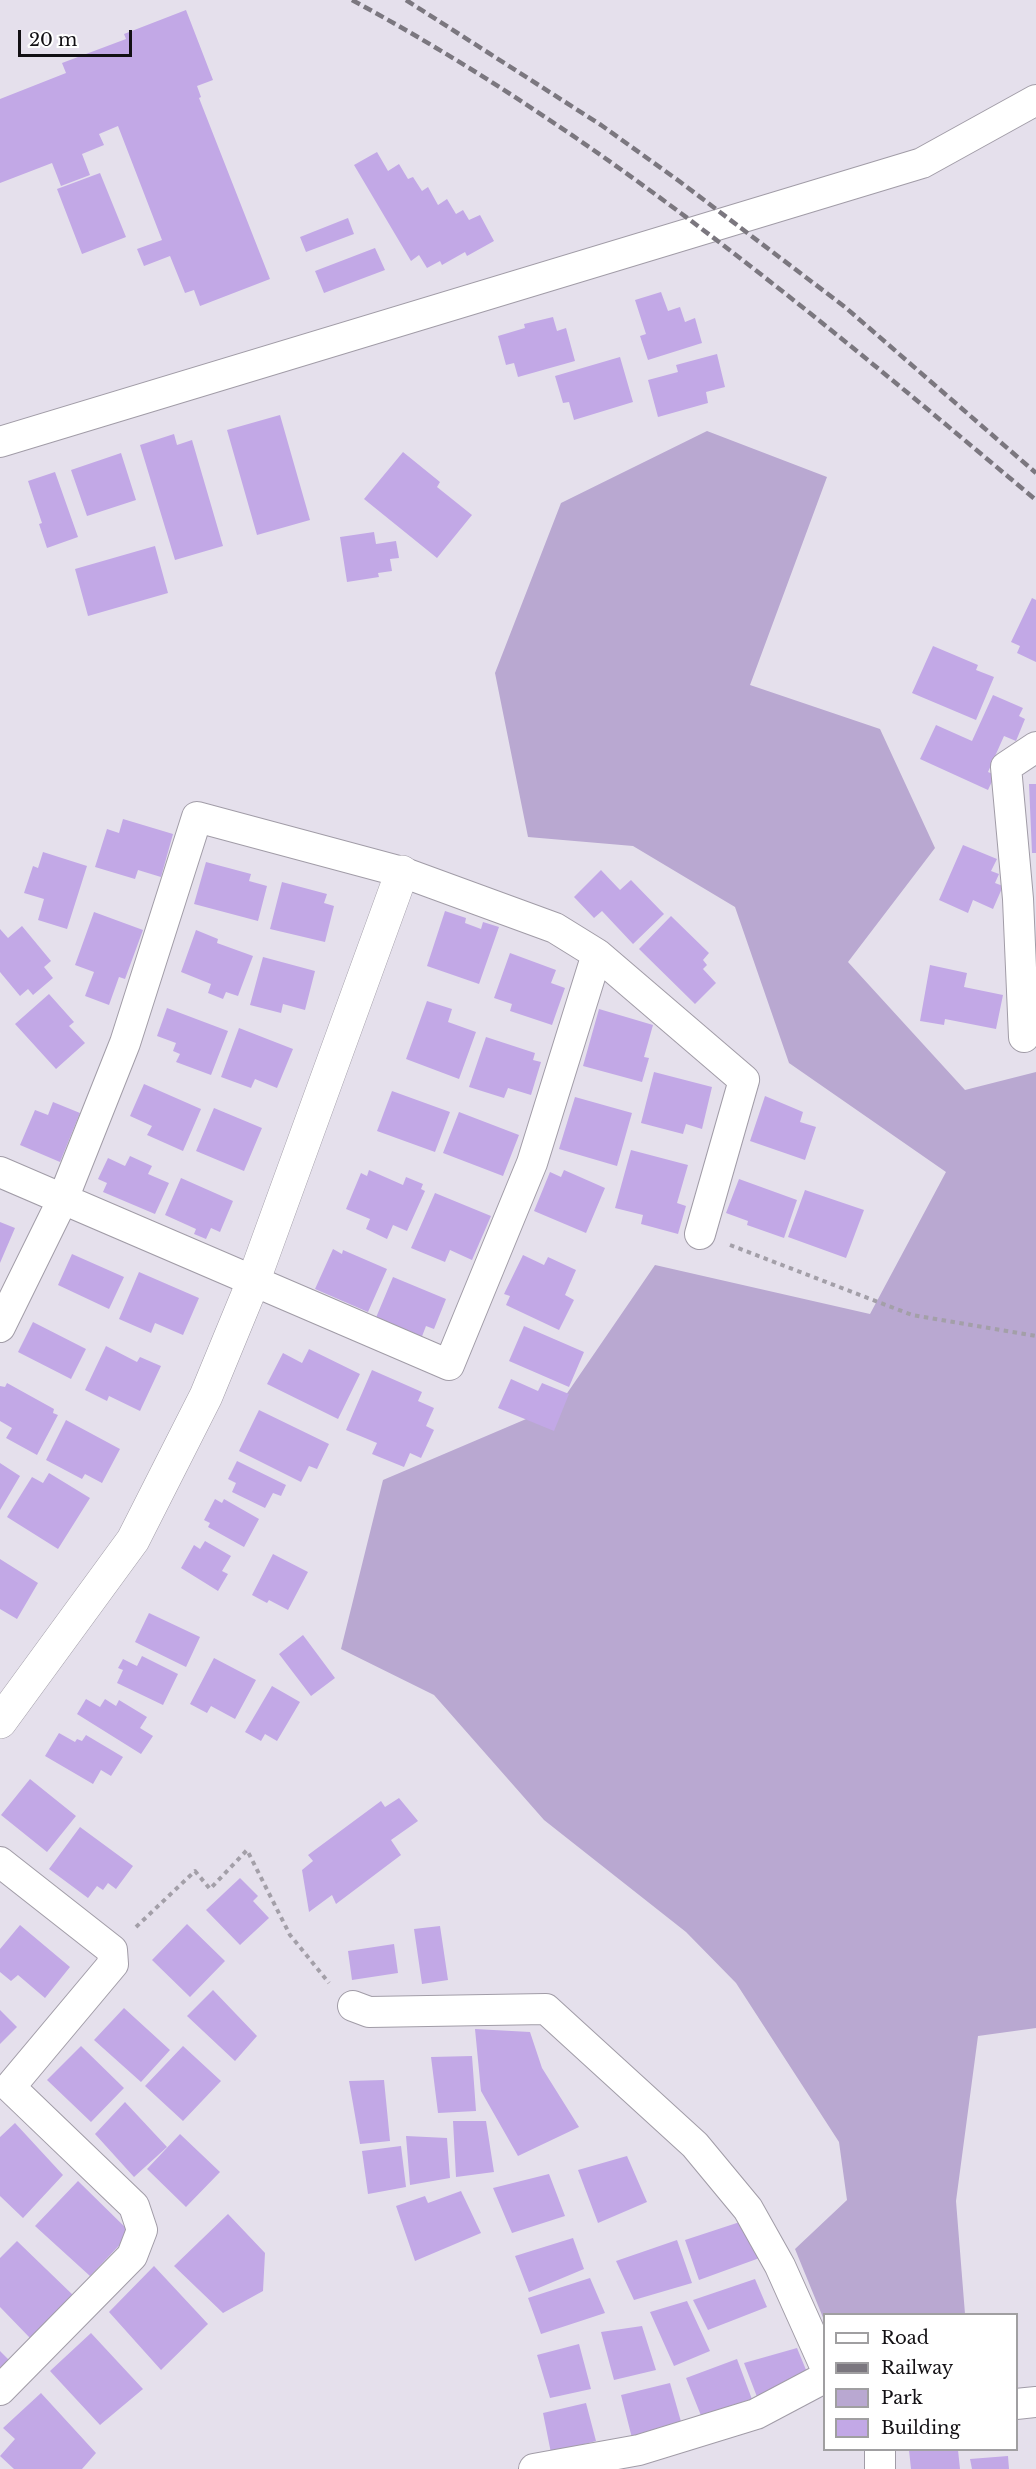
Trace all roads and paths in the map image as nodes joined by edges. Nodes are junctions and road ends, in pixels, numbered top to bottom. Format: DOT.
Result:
graph roads {
  1 [pos="1036,100"];
  2 [pos="0,442"];
  3 [pos="1036,747"];
  4 [pos="402,872"];
  5 [pos="597,954"];
  6 [pos="1024,1037"];
  7 [pos="0,1172"];
  8 [pos="63,1199"];
  9 [pos="700,1234"];
  10 [pos="253,1282"];
  11 [pos="0,1327"];
  12 [pos="1036,1336"];
  13 [pos="0,1722"];
  14 [pos="0,1862"];
  15 [pos="111,1950"];
  16 [pos="353,2006"];
  17 [pos="5,2092"];
  18 [pos="823,2360"];
  19 [pos="823,2379"];
  20 [pos="0,2390"];
  21 [pos="1036,2402"];
  22 [pos="1018,2404"];
  23 [pos="880,2451"];
  24 [pos="640,2460"];
  25 [pos="534,2469"];
  26 [pos="880,2469"];
  1 -- 2 [label="street"];
  3 -- 6 [label="street"];
  4 -- 5 [label="street"];
  4 -- 8 [label="street"];
  4 -- 10 [label="street"];
  5 -- 9 [label="street"];
  5 -- 10 [label="street"];
  7 -- 8 [label="street"];
  8 -- 10 [label="street"];
  8 -- 11 [label="street"];
  9 -- 12 [label="path"];
  10 -- 13 [label="street"];
  14 -- 15 [label="street"];
  15 -- 16 [label="path"];
  15 -- 17 [label="street"];
  16 -- 18 [label="street"];
  17 -- 20 [label="street"];
  19 -- 24 [label="street"];
  21 -- 22 [label="street"];
  23 -- 26 [label="street"];
  24 -- 25 [label="street"];
}
